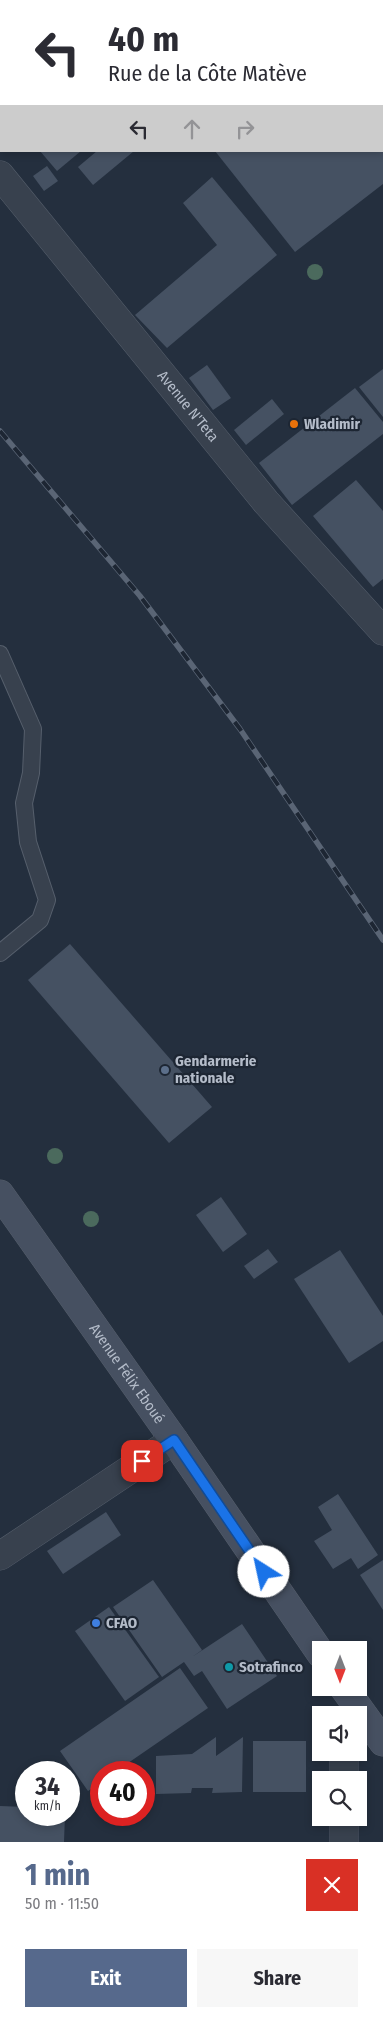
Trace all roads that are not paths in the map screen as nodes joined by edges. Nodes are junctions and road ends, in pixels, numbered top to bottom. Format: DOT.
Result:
graph roads {
  1 [pos="0,175"];
  2 [pos="383,631"];
  3 [pos="0,654"];
  4 [pos="0,953"];
  5 [pos="0,1194"];
  6 [pos="174,1440"];
  7 [pos="0,1556"];
  8 [pos="312,1641"];
  9 [pos="351,1696"];
  10 [pos="383,1742"];
  11 [pos="344,1826"];
  12 [pos="344,1842"];
  1 -- 2 [label="street, Avenue N'Teta"];
  3 -- 4 [label="lane"];
  5 -- 6 [label="street, Avenue Félix Eboué"];
  6 -- 7 [label="street"];
  6 -- 8 [label="street, Avenue Félix Eboué"];
  9 -- 10 [label="street"];
  11 -- 12 [label="street"];
}
